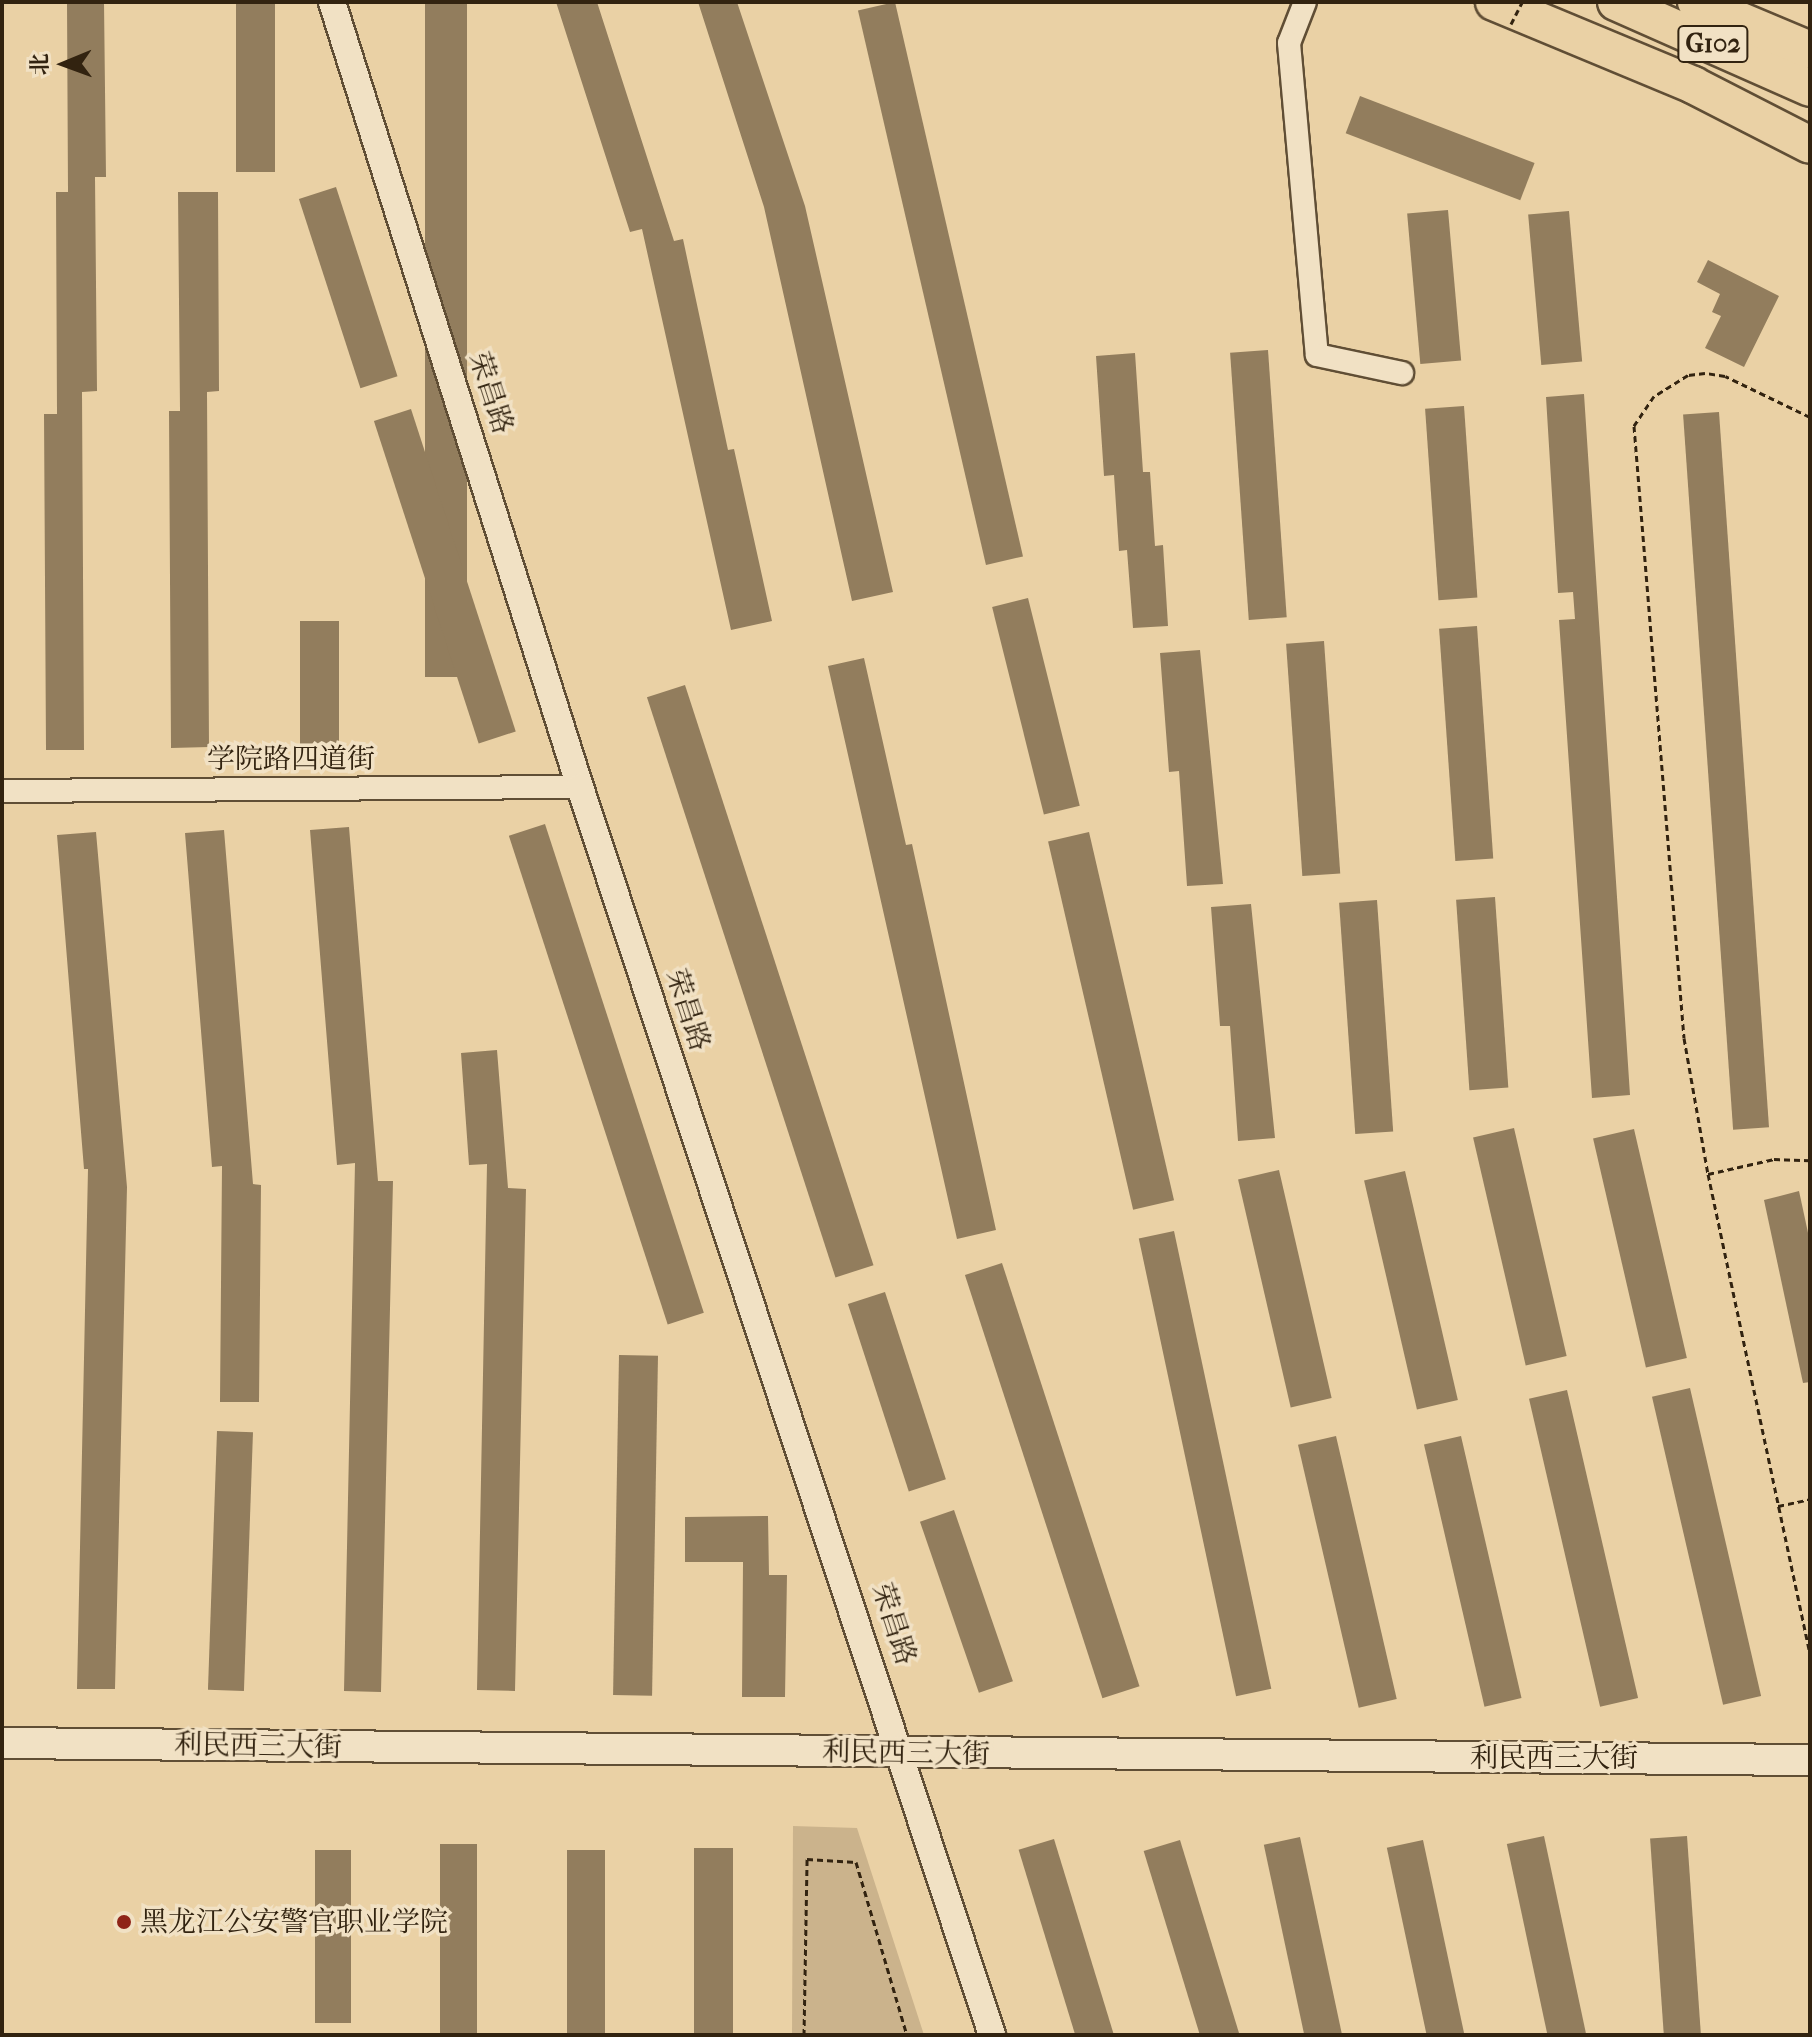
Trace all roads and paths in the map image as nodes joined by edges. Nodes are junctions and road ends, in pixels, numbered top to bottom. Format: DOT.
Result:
graph roads {
  1 [pos="332,2"];
  2 [pos="1305,2"];
  3 [pos="1522,2"];
  4 [pos="1616,2"];
  5 [pos="1696,2"];
  6 [pos="1503,13"];
  7 [pos="1810,50"];
  8 [pos="1810,88"];
  9 [pos="1810,145"];
  10 [pos="1402,373"];
  11 [pos="1810,417"];
  12 [pos="580,787"];
  13 [pos="2,791"];
  14 [pos="1810,1160"];
  15 [pos="1708,1174"];
  16 [pos="1810,1499"];
  17 [pos="1778,1506"];
  18 [pos="1810,1655"];
  19 [pos="2,1743"];
  20 [pos="905,1759"];
  21 [pos="2,1760"];
  22 [pos="1810,1760"];
  23 [pos="1810,1769"];
  24 [pos="804,2035"];
  25 [pos="907,2035"];
  26 [pos="992,2035"];
  1 -- 12 [label="street, 荣昌路"];
  2 -- 10 [label="street"];
  3 -- 6 [label="path, bridge"];
  4 -- 8 [label="highway, G102"];
  5 -- 7 [label="highway, G102"];
  6 -- 9 [label="highway"];
  11 -- 15 [label="path"];
  12 -- 13 [label="street, 学院路四道街"];
  12 -- 20 [label="street, 荣昌路"];
  14 -- 15 [label="path"];
  15 -- 17 [label="path"];
  16 -- 17 [label="path"];
  17 -- 18 [label="path"];
  19 -- 20 [label="main road, 利民西三大街"];
  20 -- 21 [label="main road, 利民西三大街"];
  20 -- 22 [label="main road, 利民西三大街"];
  20 -- 23 [label="main road, 利民西三大街"];
  20 -- 26 [label="street, 荣昌路"];
  24 -- 25 [label="path"];
}
